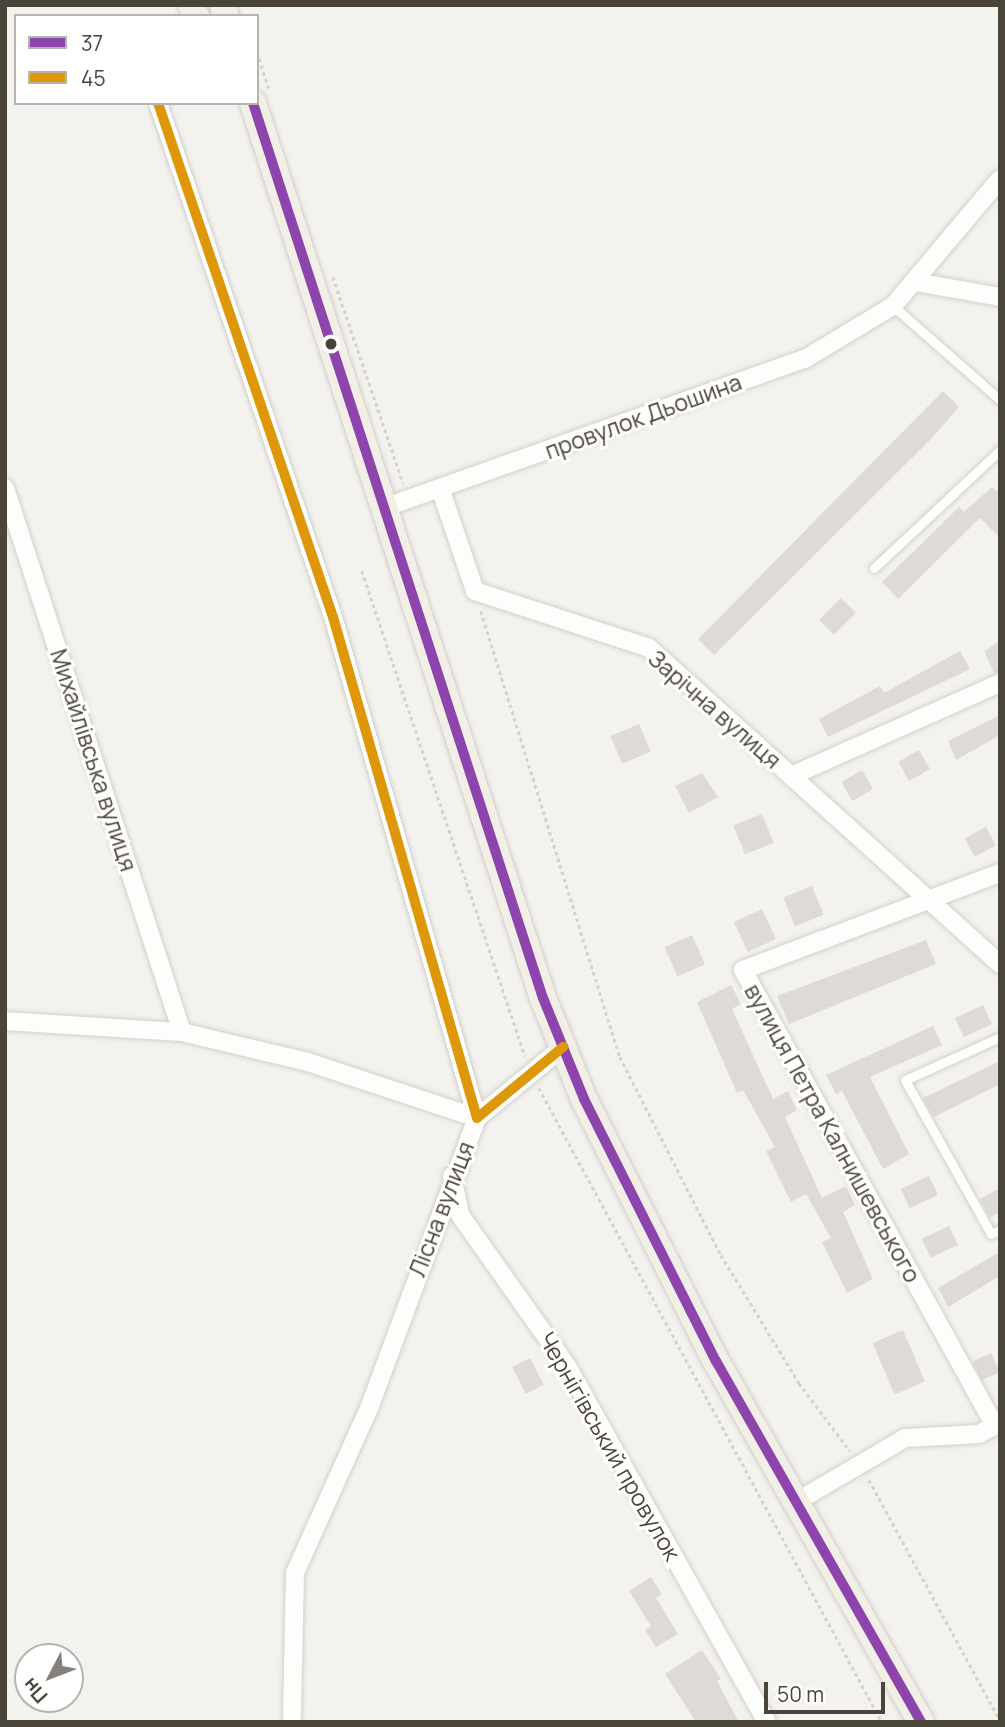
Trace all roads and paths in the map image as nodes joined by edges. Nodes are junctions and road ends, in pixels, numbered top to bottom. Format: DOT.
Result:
graph roads {
  1 [pos="159,105"];
  2 [pos="240,105"];
  3 [pos="254,105"];
  4 [pos="1000,179"];
  5 [pos="278,181"];
  6 [pos="915,282"];
  7 [pos="1000,298"];
  8 [pos="892,306"];
  9 [pos="1000,400"];
  10 [pos="1000,450"];
  11 [pos="5,488"];
  12 [pos="440,488"];
  13 [pos="386,507"];
  14 [pos="874,568"];
  15 [pos="480,607"];
  16 [pos="1000,683"];
  17 [pos="791,776"];
  18 [pos="1000,873"];
  19 [pos="929,901"];
  20 [pos="1000,964"];
  21 [pos="5,1021"];
  22 [pos="182,1032"];
  23 [pos="1000,1037"];
  24 [pos="563,1047"];
  25 [pos="477,1118"];
  26 [pos="452,1175"];
  27 [pos="1000,1230"];
  28 [pos="997,1424"];
  29 [pos="860,1464"];
  30 [pos="796,1502"];
  31 [pos="1000,1720"];
  32 [pos="292,1722"];
  33 [pos="767,1722"];
  34 [pos="921,1722"];
  1 -- 25 [label="street"];
  2 -- 5 [label="main road"];
  3 -- 5 [label="main road"];
  4 -- 6 [label="street, провулок Дьошина"];
  5 -- 13 [label="main road"];
  6 -- 7 [label="street"];
  6 -- 8 [label="street, провулок Дьошина"];
  8 -- 9 [label="lane"];
  8 -- 12 [label="street, провулок Дьошина"];
  10 -- 14 [label="lane"];
  11 -- 22 [label="street, Михайлівська вулиця"];
  12 -- 13 [label="street, провулок Дьошина"];
  12 -- 17 [label="street, Зарічна вулиця"];
  13 -- 24 [label="main road"];
  15 -- 29 [label="path"];
  16 -- 17 [label="street"];
  17 -- 19 [label="street, Зарічна вулиця"];
  18 -- 19 [label="street, вулиця Петра Калнишевського"];
  19 -- 20 [label="street, Зарічна вулиця"];
  19 -- 28 [label="street, вулиця Петра Калнишевського"];
  21 -- 22 [label="street, Лісна вулиця"];
  22 -- 25 [label="street, Лісна вулиця"];
  23 -- 27 [label="lane"];
  24 -- 25 [label="street"];
  24 -- 30 [label="main road"];
  25 -- 26 [label="street, Лісна вулиця"];
  26 -- 32 [label="street, Лісна вулиця"];
  26 -- 33 [label="street, Чернігівський провулок"];
  28 -- 29 [label="street"];
  29 -- 30 [label="street"];
  29 -- 31 [label="path"];
  30 -- 34 [label="main road"];
}
